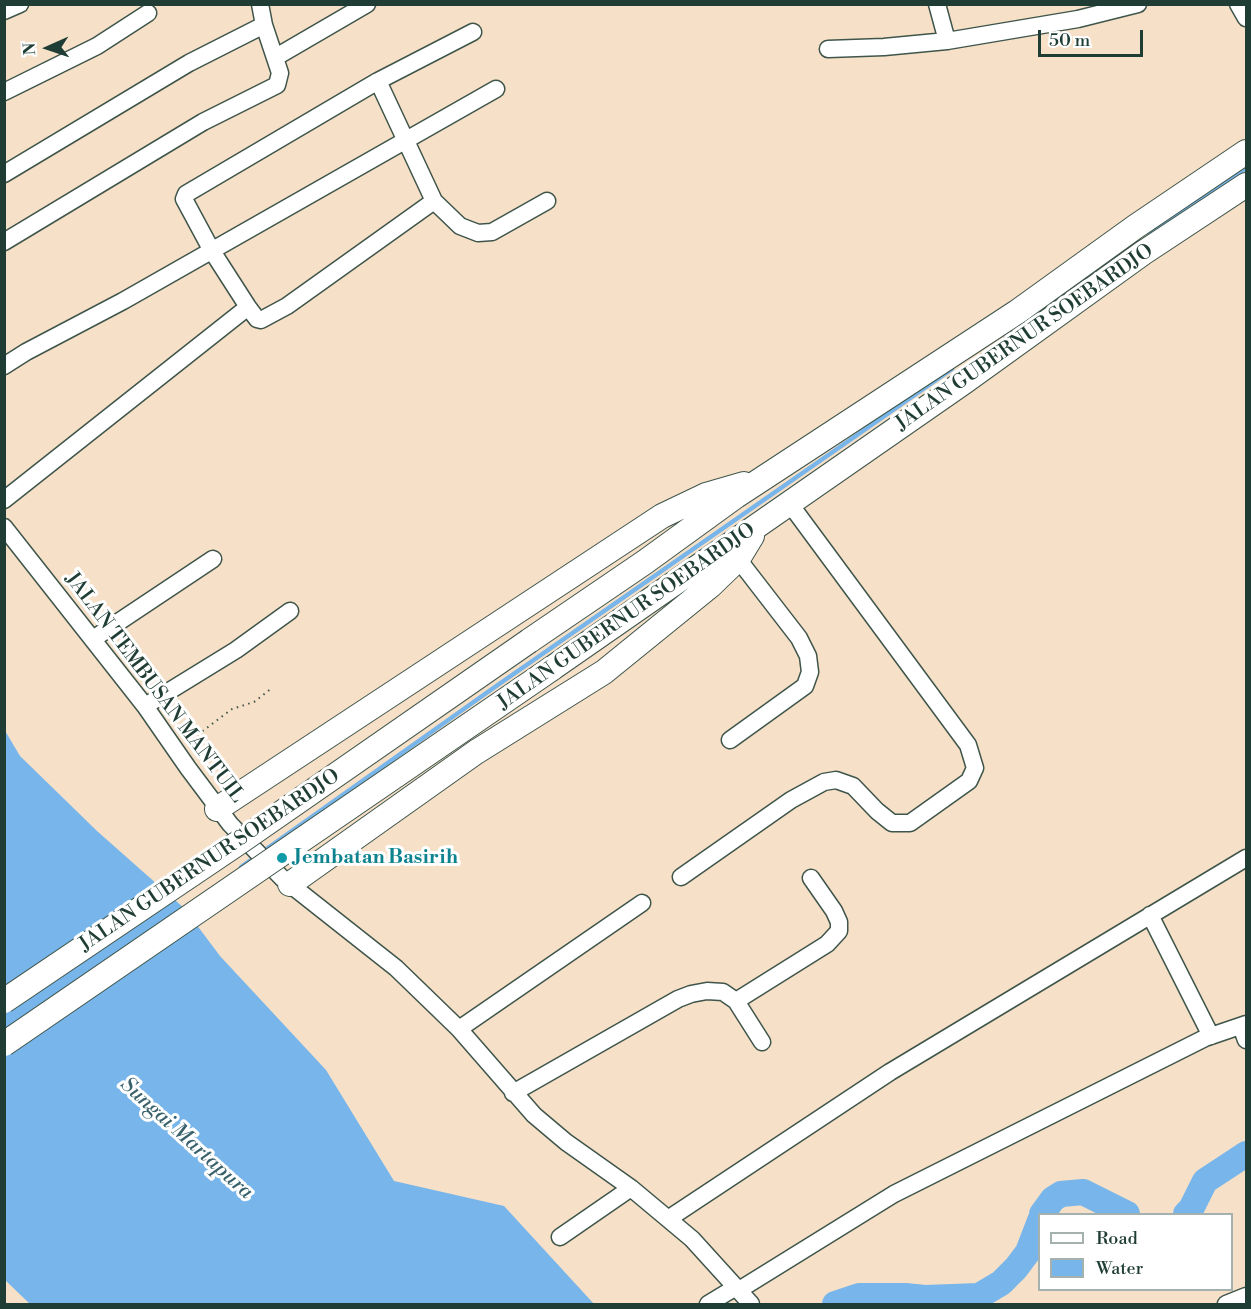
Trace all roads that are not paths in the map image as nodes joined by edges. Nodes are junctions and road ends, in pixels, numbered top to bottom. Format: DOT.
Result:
graph roads {
  1 [pos="20,4"];
  2 [pos="260,4"];
  3 [pos="937,4"];
  4 [pos="1138,4"];
  5 [pos="367,5"];
  6 [pos="4,11"];
  7 [pos="148,13"];
  8 [pos="264,25"];
  9 [pos="472,32"];
  10 [pos="946,41"];
  11 [pos="828,49"];
  12 [pos="276,57"];
  13 [pos="378,81"];
  14 [pos="496,90"];
  15 [pos="4,92"];
  16 [pos="406,139"];
  17 [pos="1246,152"];
  18 [pos="4,174"];
  19 [pos="1246,185"];
  20 [pos="434,201"];
  21 [pos="547,201"];
  22 [pos="4,242"];
  23 [pos="212,251"];
  24 [pos="248,307"];
  25 [pos="4,366"];
  26 [pos="765,478"];
  27 [pos="4,500"];
  28 [pos="790,504"];
  29 [pos="758,526"];
  30 [pos="4,527"];
  31 [pos="738,558"];
  32 [pos="213,559"];
  33 [pos="564,581"];
  34 [pos="580,606"];
  35 [pos="290,611"];
  36 [pos="93,639"];
  37 [pos="146,706"];
  38 [pos="730,740"];
  39 [pos="217,809"];
  40 [pos="1246,858"];
  41 [pos="681,877"];
  42 [pos="811,878"];
  43 [pos="290,884"];
  44 [pos="642,903"];
  45 [pos="1150,915"];
  46 [pos="736,1000"];
  47 [pos="4,1001"];
  48 [pos="459,1029"];
  49 [pos="1245,1030"];
  50 [pos="1211,1036"];
  51 [pos="762,1042"];
  52 [pos="4,1044"];
  53 [pos="513,1093"];
  54 [pos="631,1188"];
  55 [pos="668,1219"];
  56 [pos="560,1237"];
  57 [pos="737,1288"];
  58 [pos="1246,1296"];
  59 [pos="708,1305"];
  60 [pos="751,1305"];
  61 [pos="1226,1305"];
  1 -- 6 [label="street"];
  2 -- 8 [label="street"];
  3 -- 10 [label="street"];
  4 -- 10 [label="street"];
  5 -- 12 [label="street"];
  7 -- 15 [label="street"];
  8 -- 12 [label="street"];
  8 -- 18 [label="street"];
  9 -- 13 [label="street"];
  10 -- 11 [label="street"];
  12 -- 22 [label="street"];
  13 -- 16 [label="street"];
  13 -- 23 [label="street"];
  14 -- 16 [label="street"];
  16 -- 20 [label="street"];
  16 -- 23 [label="street"];
  17 -- 26 [label="highway, JALAN GUBERNUR SOEBARDJO"];
  19 -- 28 [label="highway, JALAN GUBERNUR SOEBARDJO"];
  20 -- 21 [label="street"];
  20 -- 24 [label="street"];
  23 -- 24 [label="street"];
  23 -- 25 [label="street"];
  24 -- 27 [label="street"];
  26 -- 33 [label="highway"];
  26 -- 34 [label="highway, JALAN GUBERNUR SOEBARDJO"];
  28 -- 29 [label="highway, JALAN GUBERNUR SOEBARDJO"];
  28 -- 41 [label="street"];
  29 -- 31 [label="highway"];
  29 -- 52 [label="highway, JALAN GUBERNUR SOEBARDJO, bridge"];
  30 -- 36 [label="street, JALAN TEMBUSAN MANTUIL"];
  31 -- 38 [label="street"];
  31 -- 43 [label="highway"];
  32 -- 36 [label="street"];
  33 -- 34 [label="highway"];
  33 -- 39 [label="highway"];
  34 -- 47 [label="highway, JALAN GUBERNUR SOEBARDJO, bridge"];
  35 -- 37 [label="street"];
  36 -- 37 [label="street, JALAN TEMBUSAN MANTUIL"];
  37 -- 39 [label="street, JALAN TEMBUSAN MANTUIL"];
  39 -- 43 [label="street, JALAN TEMBUSAN MANTUIL"];
  40 -- 45 [label="street"];
  42 -- 46 [label="street"];
  43 -- 48 [label="street, JALAN TEMBUSAN MANTUIL"];
  44 -- 48 [label="street"];
  45 -- 50 [label="street"];
  45 -- 55 [label="street"];
  46 -- 51 [label="street"];
  46 -- 53 [label="street"];
  48 -- 53 [label="street, JALAN TEMBUSAN MANTUIL"];
  49 -- 50 [label="street"];
  50 -- 57 [label="street"];
  53 -- 54 [label="street, JALAN TEMBUSAN MANTUIL"];
  54 -- 55 [label="street, JALAN TEMBUSAN MANTUIL"];
  54 -- 56 [label="street"];
  55 -- 57 [label="street, JALAN TEMBUSAN MANTUIL"];
  57 -- 59 [label="street"];
  57 -- 60 [label="street, JALAN TEMBUSAN MANTUIL"];
  58 -- 61 [label="street"];
}
